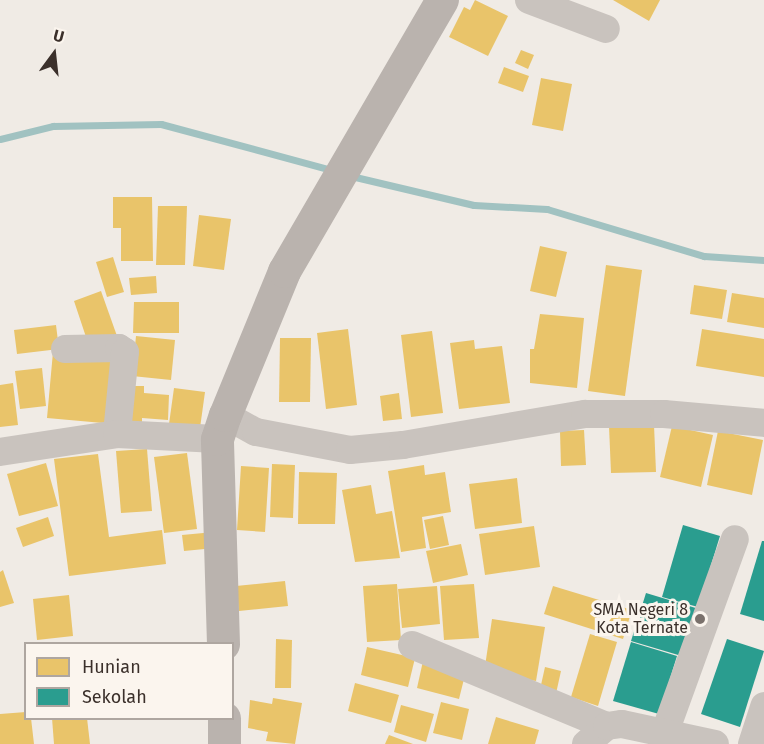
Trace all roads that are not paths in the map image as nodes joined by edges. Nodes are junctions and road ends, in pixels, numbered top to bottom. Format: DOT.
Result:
graph roads {
  1 [pos="442,0"];
  2 [pos="529,0"];
  3 [pos="606,29"];
  4 [pos="65,349"];
  5 [pos="764,423"];
  6 [pos="221,427"];
  7 [pos="117,434"];
  8 [pos="0,452"];
  9 [pos="735,539"];
  10 [pos="223,642"];
  11 [pos="411,645"];
  12 [pos="764,705"];
  13 [pos="224,720"];
  14 [pos="665,732"];
  15 [pos="596,735"];
  16 [pos="224,744"];
  17 [pos="715,744"];
  18 [pos="753,744"];
  1 -- 6 [label="street"];
  2 -- 3 [label="street"];
  4 -- 7 [label="street"];
  5 -- 6 [label="street"];
  6 -- 7 [label="street"];
  6 -- 10 [label="street"];
  7 -- 8 [label="street"];
  9 -- 14 [label="street"];
  11 -- 15 [label="street"];
  12 -- 18 [label="street"];
  13 -- 16 [label="street"];
  14 -- 15 [label="street"];
  14 -- 17 [label="street"];
}
